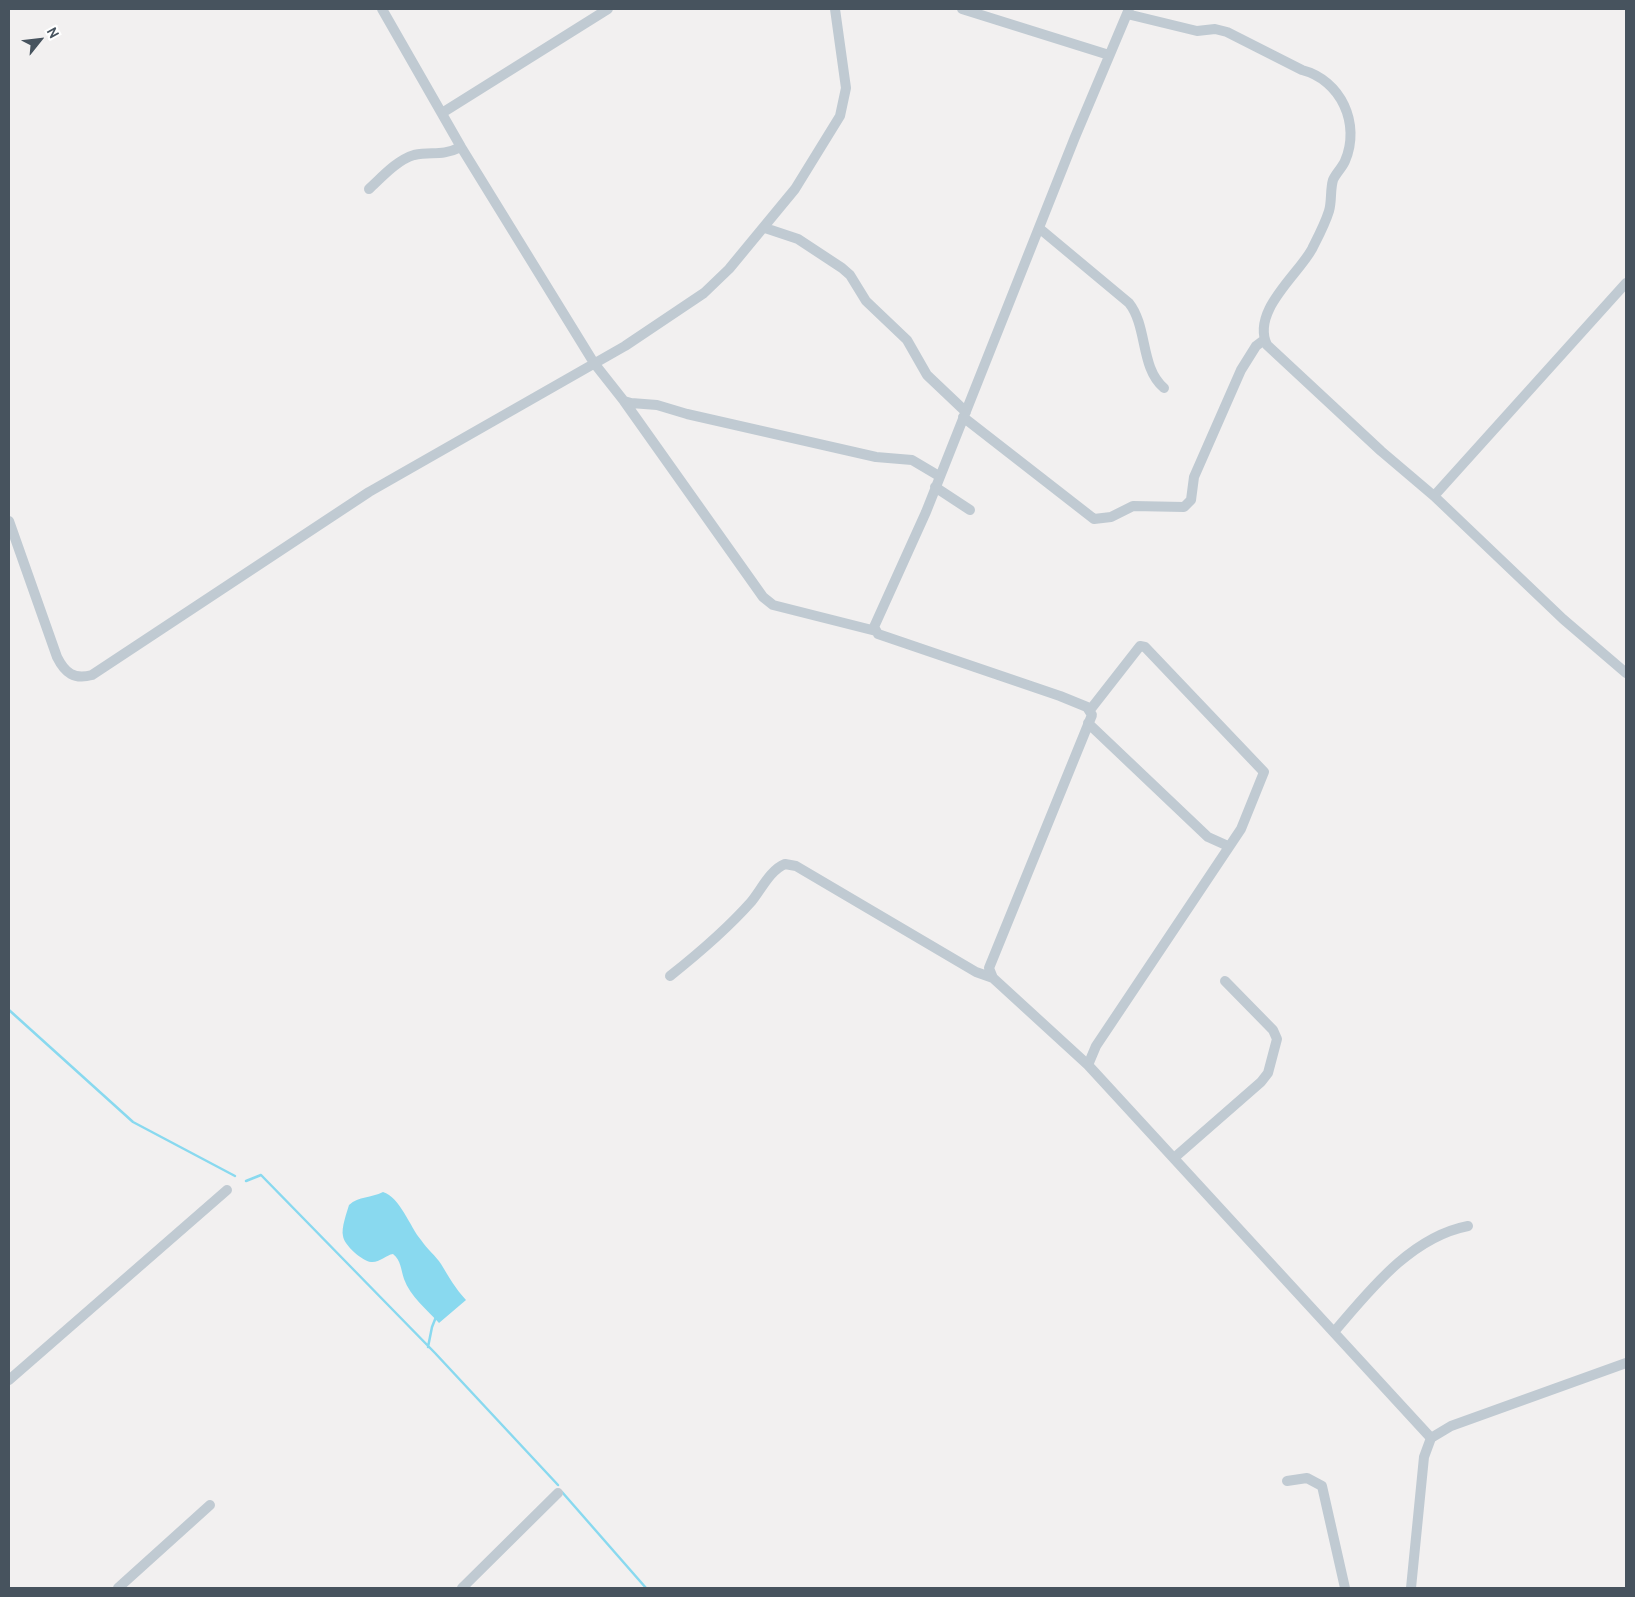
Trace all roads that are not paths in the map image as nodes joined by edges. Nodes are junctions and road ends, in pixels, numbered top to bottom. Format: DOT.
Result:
graph roads {
  1 [pos="382,9"];
  2 [pos="608,9"];
  3 [pos="835,9"];
  4 [pos="962,9"];
  5 [pos="1128,11"];
  6 [pos="1109,55"];
  7 [pos="442,113"];
  8 [pos="461,147"];
  9 [pos="370,189"];
  10 [pos="765,228"];
  11 [pos="1038,228"];
  12 [pos="1626,283"];
  13 [pos="1264,340"];
  14 [pos="594,363"];
  15 [pos="1164,388"];
  16 [pos="624,401"];
  17 [pos="964,415"];
  18 [pos="939,476"];
  19 [pos="935,486"];
  20 [pos="1434,496"];
  21 [pos="970,510"];
  22 [pos="9,521"];
  23 [pos="876,631"];
  24 [pos="1626,673"];
  25 [pos="1090,710"];
  26 [pos="1088,724"];
  27 [pos="1228,846"];
  28 [pos="670,976"];
  29 [pos="993,978"];
  30 [pos="1225,981"];
  31 [pos="1088,1065"];
  32 [pos="1174,1158"];
  33 [pos="227,1190"];
  34 [pos="1468,1226"];
  35 [pos="1334,1332"];
  36 [pos="1626,1363"];
  37 [pos="9,1380"];
  38 [pos="1431,1438"];
  39 [pos="1288,1481"];
  40 [pos="558,1493"];
  41 [pos="210,1505"];
  42 [pos="118,1588"];
  43 [pos="462,1588"];
  44 [pos="1345,1588"];
  45 [pos="1411,1588"];
  1 -- 7 [label="street"];
  2 -- 7 [label="street"];
  3 -- 10 [label="street"];
  4 -- 6 [label="street"];
  5 -- 6 [label="street"];
  5 -- 13 [label="street"];
  6 -- 11 [label="street"];
  7 -- 8 [label="street"];
  8 -- 9 [label="street"];
  8 -- 14 [label="street"];
  10 -- 14 [label="street"];
  10 -- 17 [label="street"];
  11 -- 15 [label="street"];
  11 -- 17 [label="street"];
  12 -- 20 [label="street"];
  13 -- 17 [label="street"];
  13 -- 20 [label="street"];
  14 -- 16 [label="street"];
  14 -- 22 [label="street"];
  16 -- 18 [label="street"];
  16 -- 23 [label="street"];
  17 -- 18 [label="street"];
  18 -- 19 [label="street"];
  19 -- 21 [label="street"];
  19 -- 23 [label="street"];
  20 -- 24 [label="street"];
  23 -- 25 [label="street"];
  25 -- 26 [label="street"];
  25 -- 27 [label="street"];
  26 -- 27 [label="street"];
  26 -- 29 [label="street"];
  27 -- 31 [label="street"];
  28 -- 29 [label="street"];
  29 -- 31 [label="street"];
  30 -- 32 [label="street"];
  31 -- 32 [label="street"];
  32 -- 35 [label="street"];
  33 -- 37 [label="street"];
  34 -- 35 [label="street"];
  35 -- 38 [label="street"];
  36 -- 38 [label="street"];
  38 -- 45 [label="street"];
  39 -- 44 [label="street"];
  40 -- 43 [label="street"];
  41 -- 42 [label="street"];
}
